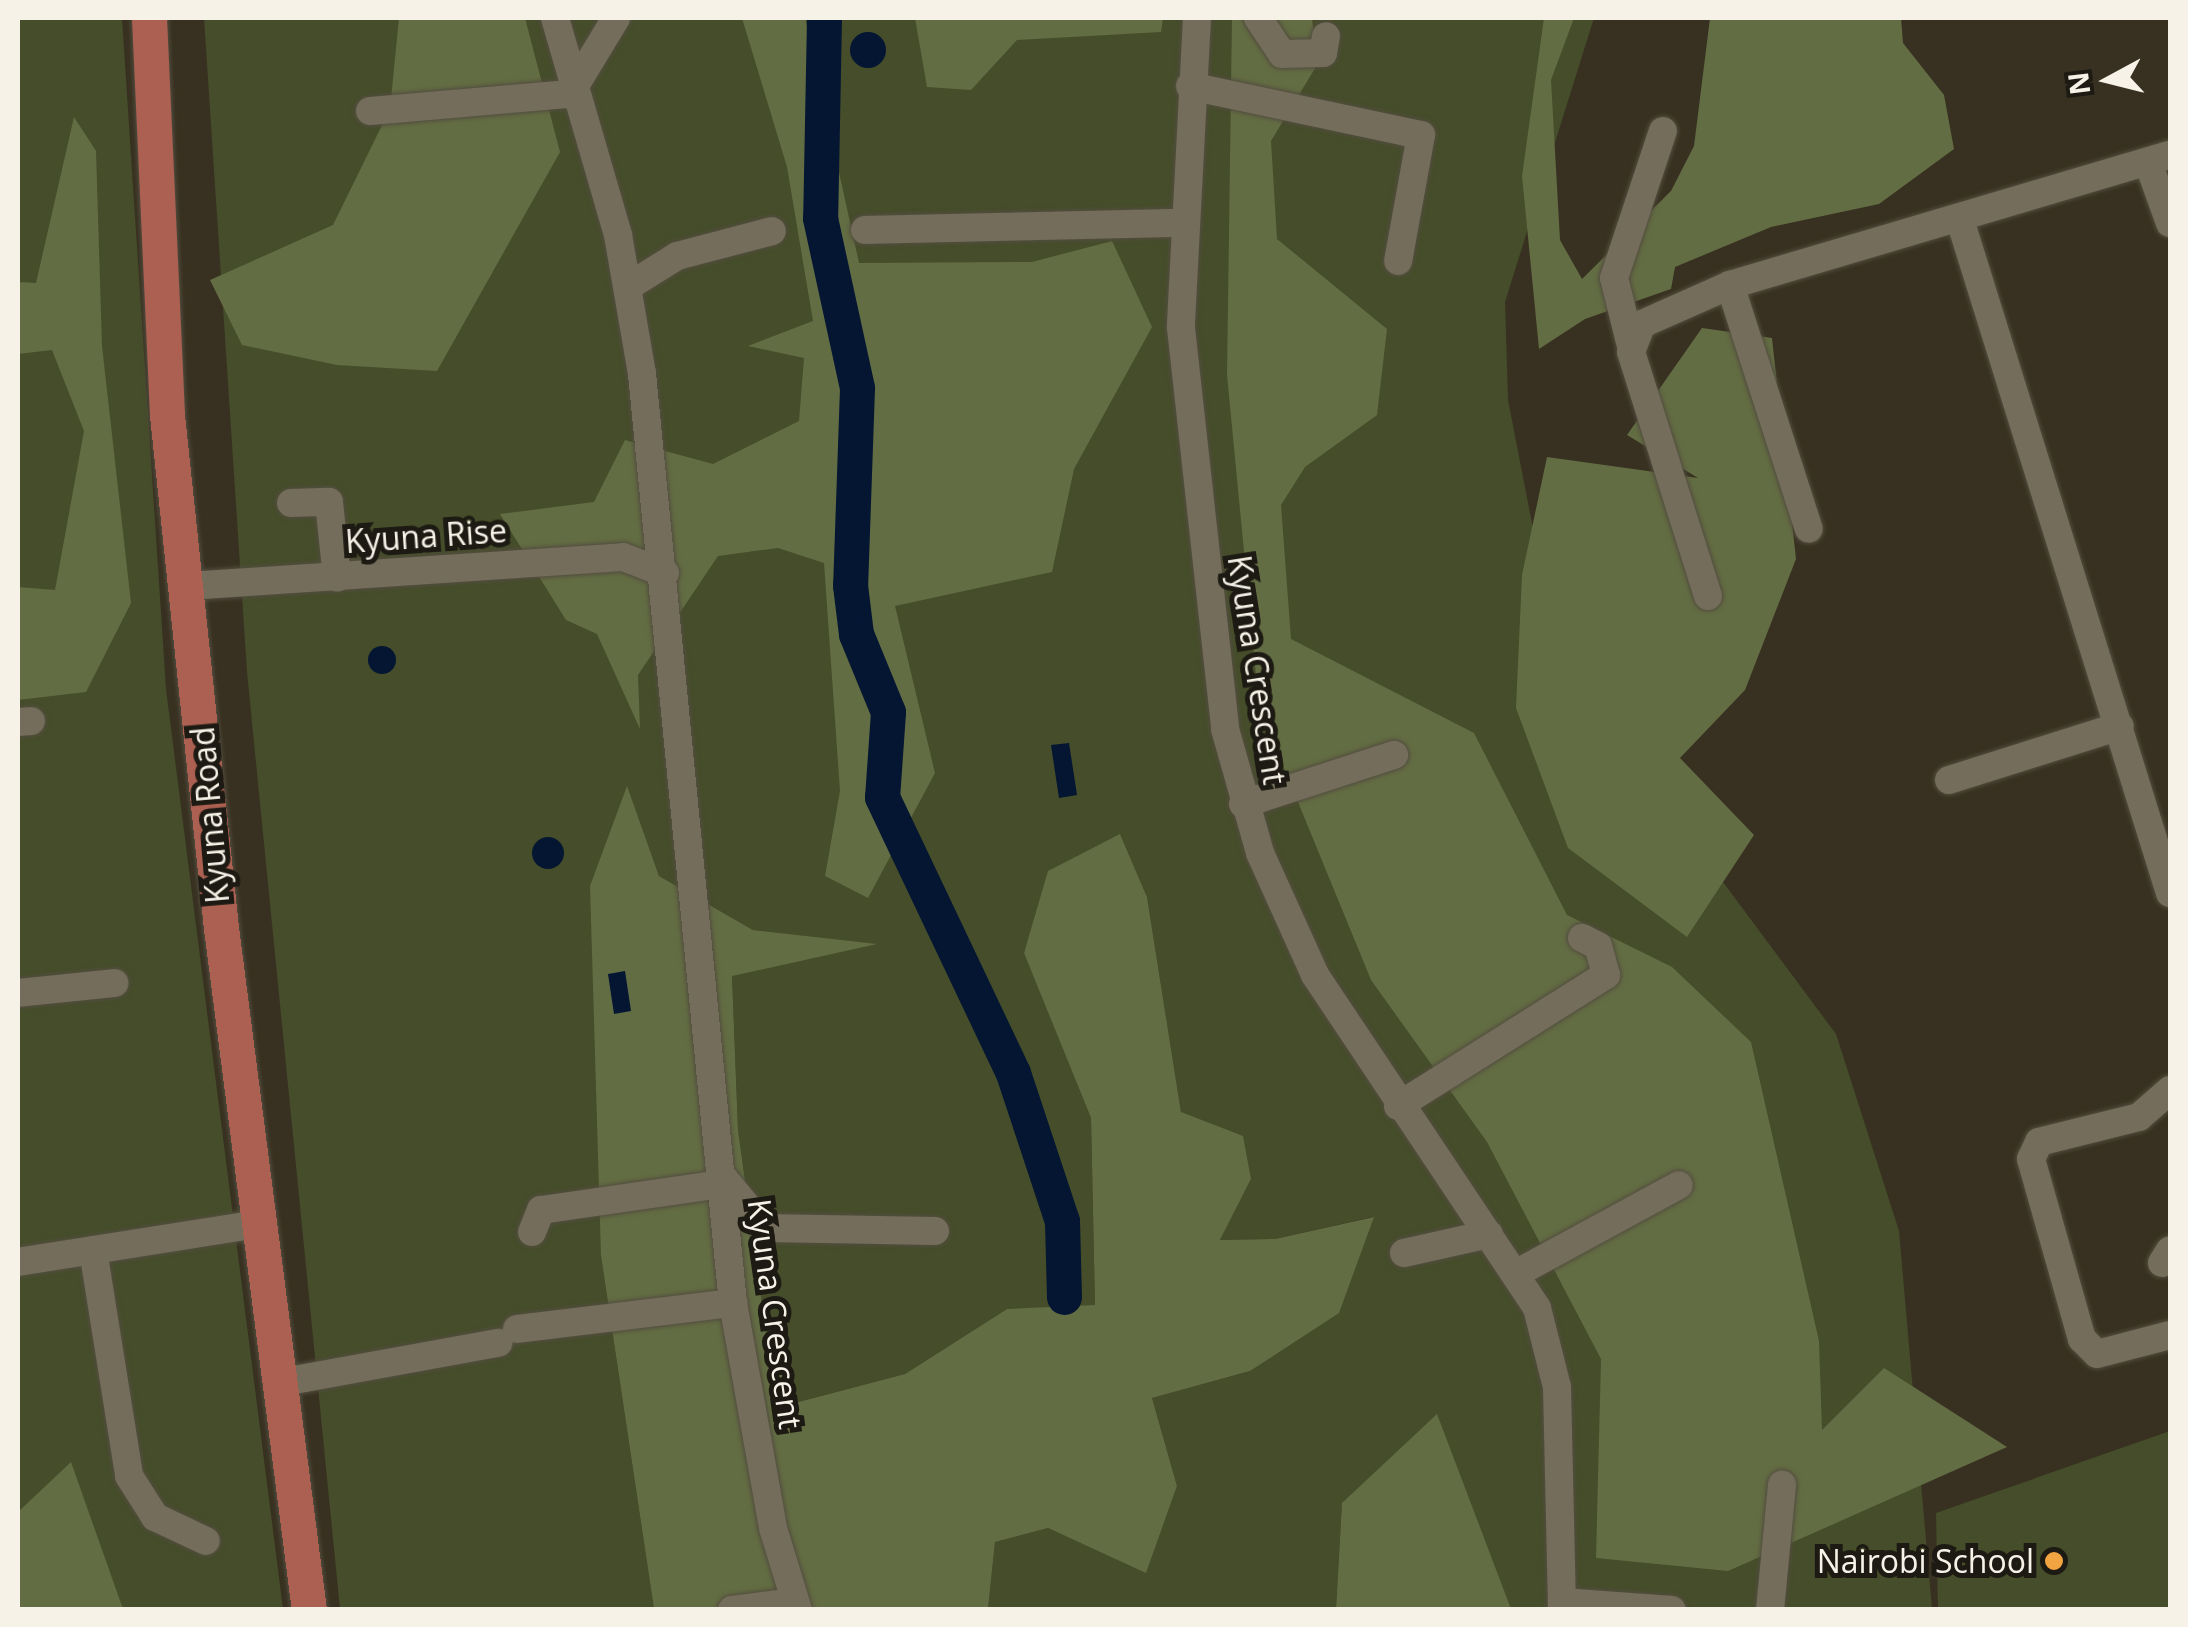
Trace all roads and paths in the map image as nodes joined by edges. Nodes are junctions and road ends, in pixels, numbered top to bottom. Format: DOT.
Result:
graph roads {
  1 [pos="150,18"];
  2 [pos="555,18"];
  3 [pos="616,18"];
  4 [pos="1196,18"];
  5 [pos="1258,18"];
  6 [pos="1326,36"];
  7 [pos="1190,86"];
  8 [pos="570,94"];
  9 [pos="370,111"];
  10 [pos="1663,130"];
  11 [pos="2159,158"];
  12 [pos="1180,222"];
  13 [pos="2170,222"];
  14 [pos="1962,223"];
  15 [pos="864,230"];
  16 [pos="772,231"];
  17 [pos="1398,261"];
  18 [pos="1730,285"];
  19 [pos="628,286"];
  20 [pos="1630,342"];
  21 [pos="291,503"];
  22 [pos="1808,529"];
  23 [pos="665,573"];
  24 [pos="337,578"];
  25 [pos="188,586"];
  26 [pos="1708,596"];
  27 [pos="2120,726"];
  28 [pos="1394,755"];
  29 [pos="1949,780"];
  30 [pos="1243,804"];
  31 [pos="2170,893"];
  32 [pos="1582,938"];
  33 [pos="114,983"];
  34 [pos="18,993"];
  35 [pos="2170,1090"];
  36 [pos="1398,1106"];
  37 [pos="721,1180"];
  38 [pos="1679,1185"];
  39 [pos="263,1223"];
  40 [pos="935,1231"];
  41 [pos="532,1232"];
  42 [pos="1489,1234"];
  43 [pos="93,1250"];
  44 [pos="1404,1253"];
  45 [pos="18,1262"];
  46 [pos="1516,1273"];
  47 [pos="733,1303"];
  48 [pos="2170,1335"];
  49 [pos="284,1382"];
  50 [pos="1782,1484"];
  51 [pos="206,1541"];
  52 [pos="788,1606"];
  53 [pos="1562,1606"];
  54 [pos="309,1610"];
  55 [pos="732,1610"];
  56 [pos="1672,1610"];
  57 [pos="1770,1610"];
  1 -- 25 [label="main road, Kyuna Road"];
  2 -- 8 [label="street, Kyuna Crescent"];
  3 -- 8 [label="street"];
  4 -- 7 [label="street, Kyuna Crescent"];
  5 -- 6 [label="street"];
  7 -- 12 [label="street, Kyuna Crescent"];
  7 -- 17 [label="street"];
  8 -- 9 [label="street"];
  8 -- 19 [label="street, Kyuna Crescent"];
  10 -- 20 [label="street"];
  11 -- 13 [label="street"];
  11 -- 14 [label="street"];
  12 -- 15 [label="street"];
  12 -- 30 [label="street, Kyuna Crescent"];
  14 -- 18 [label="street"];
  14 -- 27 [label="street"];
  16 -- 19 [label="street"];
  18 -- 20 [label="street"];
  18 -- 22 [label="street"];
  19 -- 23 [label="street, Kyuna Crescent"];
  20 -- 26 [label="street"];
  21 -- 24 [label="street"];
  23 -- 24 [label="street, Kyuna Rise"];
  23 -- 37 [label="street, Kyuna Crescent"];
  24 -- 25 [label="street, Kyuna Rise"];
  25 -- 39 [label="main road, Kyuna Road"];
  27 -- 29 [label="street"];
  27 -- 31 [label="street"];
  28 -- 30 [label="street"];
  30 -- 36 [label="street, Kyuna Crescent"];
  32 -- 36 [label="street"];
  33 -- 34 [label="street"];
  35 -- 48 [label="street"];
  36 -- 42 [label="street, Kyuna Crescent"];
  37 -- 40 [label="street"];
  37 -- 41 [label="street"];
  37 -- 47 [label="street, Kyuna Crescent"];
  38 -- 46 [label="street"];
  39 -- 43 [label="street"];
  39 -- 49 [label="main road, Kyuna Road"];
  42 -- 44 [label="street"];
  42 -- 46 [label="street, Kyuna Crescent"];
  43 -- 45 [label="street"];
  43 -- 51 [label="street"];
  46 -- 53 [label="street, Kyuna Crescent"];
  47 -- 49 [label="street"];
  47 -- 52 [label="street, Kyuna Crescent"];
  49 -- 54 [label="main road, Kyuna Road"];
  50 -- 57 [label="street"];
  52 -- 55 [label="street"];
  53 -- 56 [label="street"];
}
